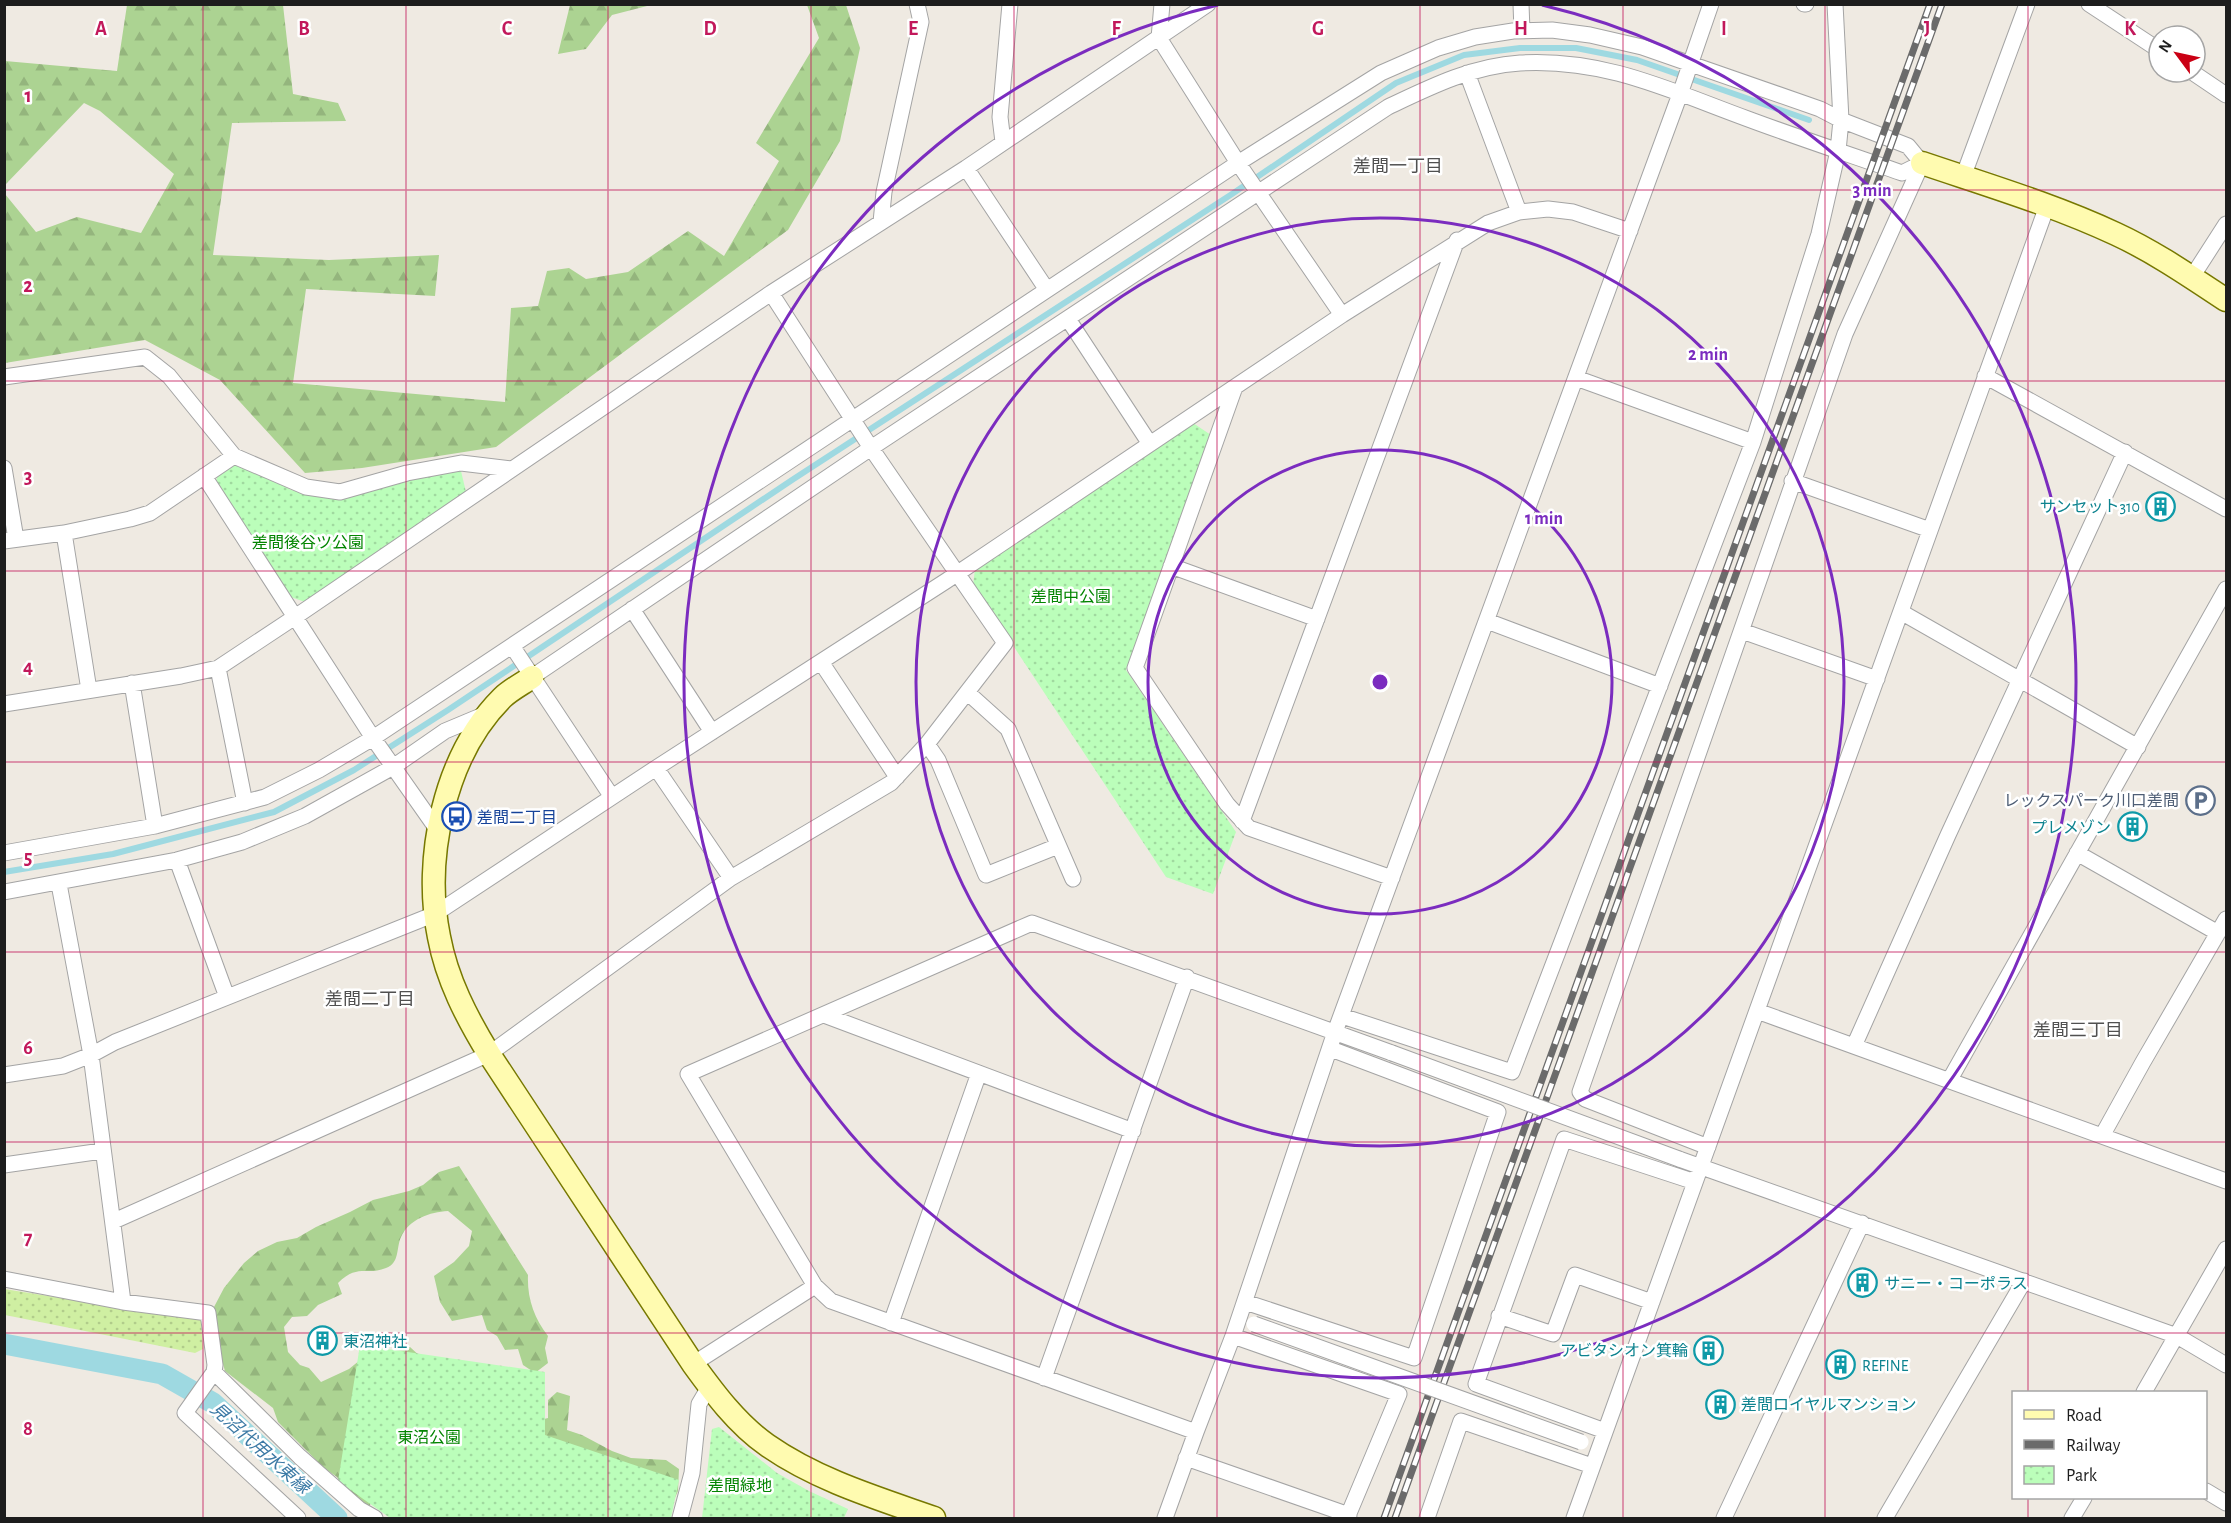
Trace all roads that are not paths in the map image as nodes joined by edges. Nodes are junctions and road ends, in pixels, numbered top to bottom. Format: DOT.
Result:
graph roads {
  1 [pos="918,4"];
  2 [pos="1010,4"];
  3 [pos="1162,4"];
  4 [pos="1208,4"];
  5 [pos="1521,4"];
  6 [pos="1711,4"];
  7 [pos="1835,4"];
  8 [pos="2027,4"];
  9 [pos="2089,4"];
  10 [pos="1522,31"];
  11 [pos="1159,38"];
  12 [pos="2147,42"];
  13 [pos="1691,62"];
  14 [pos="1467,73"];
  15 [pos="2207,82"];
  16 [pos="1680,94"];
  17 [pos="2226,95"];
  18 [pos="1840,120"];
  19 [pos="1003,142"];
  20 [pos="1838,151"];
  21 [pos="1238,163"];
  22 [pos="1922,163"];
  23 [pos="966,168"];
  24 [pos="1963,177"];
  25 [pos="1259,192"];
  26 [pos="2047,206"];
  27 [pos="1519,212"];
  28 [pos="881,222"];
  29 [pos="2226,225"];
  30 [pos="1630,231"];
  31 [pos="1457,240"];
  32 [pos="2192,277"];
  33 [pos="1047,290"];
  34 [pos="771,293"];
  35 [pos="2226,300"];
  36 [pos="1342,315"];
  37 [pos="1068,318"];
  38 [pos="1985,376"];
  39 [pos="4,377"];
  40 [pos="1576,378"];
  41 [pos="1235,387"];
  42 [pos="853,418"];
  43 [pos="1753,442"];
  44 [pos="1150,444"];
  45 [pos="871,448"];
  46 [pos="2125,452"];
  47 [pos="234,456"];
  48 [pos="4,468"];
  49 [pos="511,469"];
  50 [pos="204,477"];
  51 [pos="1792,481"];
  52 [pos="2226,509"];
  53 [pos="1930,530"];
  54 [pos="64,533"];
  55 [pos="10,540"];
  56 [pos="1171,566"];
  57 [pos="958,573"];
  58 [pos="2226,589"];
  59 [pos="632,609"];
  60 [pos="1901,612"];
  61 [pos="295,617"];
  62 [pos="1317,619"];
  63 [pos="1487,621"];
  64 [pos="1742,631"];
  65 [pos="512,646"];
  66 [pos="820,662"];
  67 [pos="218,668"];
  68 [pos="532,677"];
  69 [pos="1877,679"];
  70 [pos="2021,679"];
  71 [pos="132,683"];
  72 [pos="1660,686"];
  73 [pos="89,690"];
  74 [pos="968,693"];
  75 [pos="4,704"];
  76 [pos="488,713"];
  77 [pos="712,732"];
  78 [pos="373,738"];
  79 [pos="927,744"];
  80 [pos="2138,747"];
  81 [pos="393,767"];
  82 [pos="656,768"];
  83 [pos="897,777"];
  84 [pos="612,797"];
  85 [pos="245,803"];
  86 [pos="1242,822"];
  87 [pos="155,826"];
  88 [pos="439,832"];
  89 [pos="1058,846"];
  90 [pos="2077,853"];
  91 [pos="4,854"];
  92 [pos="177,860"];
  93 [pos="731,878"];
  94 [pos="1392,878"];
  95 [pos="1073,879"];
  96 [pos="59,884"];
  97 [pos="4,892"];
  98 [pos="435,914"];
  99 [pos="2226,919"];
  100 [pos="2218,933"];
  101 [pos="1187,977"];
  102 [pos="227,997"];
  103 [pos="1757,1011"];
  104 [pos="824,1015"];
  105 [pos="1342,1016"];
  106 [pos="1335,1032"];
  107 [pos="1854,1046"];
  108 [pos="1331,1049"];
  109 [pos="489,1054"];
  110 [pos="91,1055"];
  111 [pos="979,1073"];
  112 [pos="4,1075"];
  113 [pos="1949,1081"];
  114 [pos="1132,1131"];
  115 [pos="2102,1136"];
  116 [pos="1707,1147"];
  117 [pos="102,1152"];
  118 [pos="4,1165"];
  119 [pos="1697,1174"];
  120 [pos="2226,1181"];
  121 [pos="114,1221"];
  122 [pos="1862,1223"];
  123 [pos="2226,1249"];
  124 [pos="4,1279"];
  125 [pos="2024,1281"];
  126 [pos="815,1286"];
  127 [pos="123,1302"];
  128 [pos="1245,1302"];
  129 [pos="1652,1302"];
  130 [pos="1499,1316"];
  131 [pos="1246,1322"];
  132 [pos="891,1323"];
  133 [pos="1233,1336"];
  134 [pos="2177,1336"];
  135 [pos="693,1364"];
  136 [pos="2226,1365"];
  137 [pos="211,1377"];
  138 [pos="1044,1378"];
  139 [pos="710,1387"];
  140 [pos="2145,1391"];
  141 [pos="1605,1431"];
  142 [pos="1196,1432"];
  143 [pos="1599,1448"];
  144 [pos="1186,1458"];
  145 [pos="1592,1466"];
  146 [pos="2207,1492"];
  147 [pos="2083,1499"];
  148 [pos="2226,1503"];
  149 [pos="1348,1517"];
  150 [pos="298,1518"];
  151 [pos="375,1518"];
  152 [pos="680,1518"];
  153 [pos="934,1518"];
  154 [pos="1165,1518"];
  155 [pos="1427,1518"];
  156 [pos="1574,1518"];
  157 [pos="1724,1518"];
  158 [pos="1886,1518"];
  159 [pos="2072,1518"];
  1 -- 28 [label="street"];
  2 -- 19 [label="street"];
  3 -- 11 [label="street"];
  4 -- 11 [label="street"];
  5 -- 10 [label="street"];
  6 -- 13 [label="street"];
  7 -- 18 [label="street"];
  8 -- 24 [label="street"];
  9 -- 12 [label="street"];
  10 -- 13 [label="street"];
  10 -- 21 [label="street"];
  11 -- 19 [label="street"];
  11 -- 21 [label="street"];
  13 -- 16 [label="street"];
  13 -- 18 [label="street"];
  14 -- 16 [label="street"];
  14 -- 25 [label="street"];
  14 -- 27 [label="street"];
  15 -- 17 [label="street"];
  16 -- 20 [label="street"];
  16 -- 30 [label="street"];
  18 -- 20 [label="street"];
  18 -- 22 [label="street"];
  19 -- 23 [label="street"];
  20 -- 22 [label="street"];
  20 -- 43 [label="street"];
  21 -- 25 [label="street"];
  21 -- 33 [label="street"];
  22 -- 24 [label="street"];
  22 -- 51 [label="street"];
  23 -- 28 [label="street"];
  23 -- 33 [label="street"];
  24 -- 26 [label="street"];
  25 -- 36 [label="street"];
  25 -- 37 [label="street"];
  26 -- 32 [label="street"];
  26 -- 38 [label="street"];
  27 -- 30 [label="street"];
  27 -- 31 [label="street"];
  28 -- 34 [label="street"];
  29 -- 32 [label="street"];
  30 -- 40 [label="street"];
  31 -- 36 [label="street"];
  31 -- 62 [label="street"];
  32 -- 35 [label="street"];
  33 -- 42 [label="street"];
  34 -- 42 [label="street"];
  34 -- 49 [label="street"];
  36 -- 41 [label="street"];
  37 -- 44 [label="street"];
  37 -- 45 [label="street"];
  38 -- 46 [label="street"];
  38 -- 53 [label="street"];
  39 -- 47 [label="street"];
  40 -- 43 [label="street"];
  40 -- 63 [label="street"];
  41 -- 44 [label="street"];
  41 -- 56 [label="street"];
  42 -- 45 [label="street"];
  42 -- 65 [label="street"];
  43 -- 72 [label="street"];
  44 -- 57 [label="street"];
  45 -- 57 [label="street"];
  45 -- 59 [label="street"];
  46 -- 52 [label="street"];
  46 -- 70 [label="street"];
  47 -- 49 [label="street"];
  47 -- 50 [label="street"];
  48 -- 55 [label="street"];
  49 -- 61 [label="street"];
  50 -- 54 [label="street"];
  50 -- 61 [label="street"];
  51 -- 53 [label="street"];
  51 -- 64 [label="street"];
  53 -- 60 [label="street"];
  54 -- 55 [label="street"];
  54 -- 73 [label="street"];
  56 -- 62 [label="street"];
  56 -- 86 [label="street"];
  57 -- 66 [label="street"];
  57 -- 74 [label="street"];
  58 -- 80 [label="street"];
  59 -- 68 [label="street"];
  59 -- 77 [label="street"];
  60 -- 69 [label="street"];
  60 -- 70 [label="street"];
  61 -- 67 [label="street"];
  61 -- 78 [label="street"];
  62 -- 86 [label="street"];
  63 -- 72 [label="street"];
  63 -- 94 [label="street"];
  64 -- 69 [label="street"];
  64 -- 116 [label="street"];
  65 -- 68 [label="street"];
  65 -- 78 [label="street"];
  66 -- 77 [label="street"];
  66 -- 83 [label="street"];
  67 -- 71 [label="street"];
  67 -- 85 [label="street"];
  68 -- 76 [label="street"];
  68 -- 84 [label="street"];
  69 -- 103 [label="street"];
  70 -- 80 [label="street"];
  70 -- 107 [label="street"];
  71 -- 73 [label="street"];
  71 -- 87 [label="street"];
  72 -- 105 [label="street"];
  73 -- 75 [label="street"];
  74 -- 79 [label="street"];
  74 -- 89 [label="street"];
  76 -- 81 [label="street"];
  76 -- 88 [label="street"];
  77 -- 82 [label="street"];
  78 -- 81 [label="street"];
  78 -- 85 [label="street"];
  79 -- 83 [label="street"];
  79 -- 89 [label="street"];
  80 -- 90 [label="street"];
  81 -- 88 [label="street"];
  81 -- 92 [label="street"];
  82 -- 84 [label="street"];
  82 -- 93 [label="street"];
  83 -- 93 [label="street"];
  84 -- 98 [label="street"];
  85 -- 87 [label="street"];
  86 -- 94 [label="street"];
  87 -- 91 [label="street"];
  88 -- 98 [label="street"];
  89 -- 95 [label="street"];
  90 -- 100 [label="street"];
  90 -- 113 [label="street"];
  92 -- 96 [label="street"];
  92 -- 102 [label="street"];
  93 -- 109 [label="street"];
  94 -- 105 [label="street"];
  96 -- 97 [label="street"];
  96 -- 110 [label="street"];
  98 -- 102 [label="street"];
  98 -- 109 [label="street"];
  99 -- 100 [label="street"];
  100 -- 115 [label="street"];
  101 -- 104 [label="street"];
  101 -- 106 [label="street"];
  101 -- 114 [label="street"];
  102 -- 110 [label="street"];
  103 -- 107 [label="street"];
  103 -- 116 [label="street"];
  104 -- 111 [label="street"];
  104 -- 126 [label="street"];
  105 -- 106 [label="street"];
  106 -- 108 [label="street"];
  106 -- 119 [label="street, bridge"];
  107 -- 113 [label="street"];
  108 -- 128 [label="street"];
  108 -- 128 [label="street"];
  109 -- 121 [label="street"];
  109 -- 135 [label="street"];
  110 -- 112 [label="street"];
  110 -- 117 [label="street"];
  111 -- 114 [label="street"];
  111 -- 132 [label="street"];
  113 -- 115 [label="street"];
  114 -- 138 [label="street"];
  115 -- 120 [label="street"];
  116 -- 119 [label="street"];
  117 -- 118 [label="street"];
  117 -- 121 [label="street"];
  119 -- 122 [label="street"];
  119 -- 129 [label="street"];
  119 -- 130 [label="street"];
  121 -- 127 [label="street"];
  122 -- 125 [label="street"];
  122 -- 157 [label="street"];
  123 -- 134 [label="street"];
  124 -- 127 [label="street"];
  125 -- 134 [label="street"];
  125 -- 158 [label="street"];
  126 -- 132 [label="street"];
  126 -- 135 [label="street"];
  127 -- 137 [label="street"];
  128 -- 131 [label="street"];
  129 -- 130 [label="street"];
  129 -- 141 [label="street"];
  130 -- 141 [label="street"];
  131 -- 133 [label="street"];
  131 -- 143 [label="street, bridge"];
  132 -- 138 [label="street"];
  133 -- 142 [label="street"];
  133 -- 149 [label="street"];
  134 -- 136 [label="street"];
  134 -- 140 [label="street"];
  135 -- 139 [label="street"];
  137 -- 150 [label="street"];
  137 -- 151 [label="street"];
  138 -- 142 [label="street"];
  139 -- 152 [label="street"];
  139 -- 153 [label="street"];
  141 -- 143 [label="street"];
  142 -- 144 [label="street"];
  143 -- 145 [label="street"];
  144 -- 149 [label="street"];
  144 -- 154 [label="street"];
  145 -- 155 [label="street"];
  145 -- 156 [label="street"];
  146 -- 148 [label="street"];
  147 -- 159 [label="street"];
}
